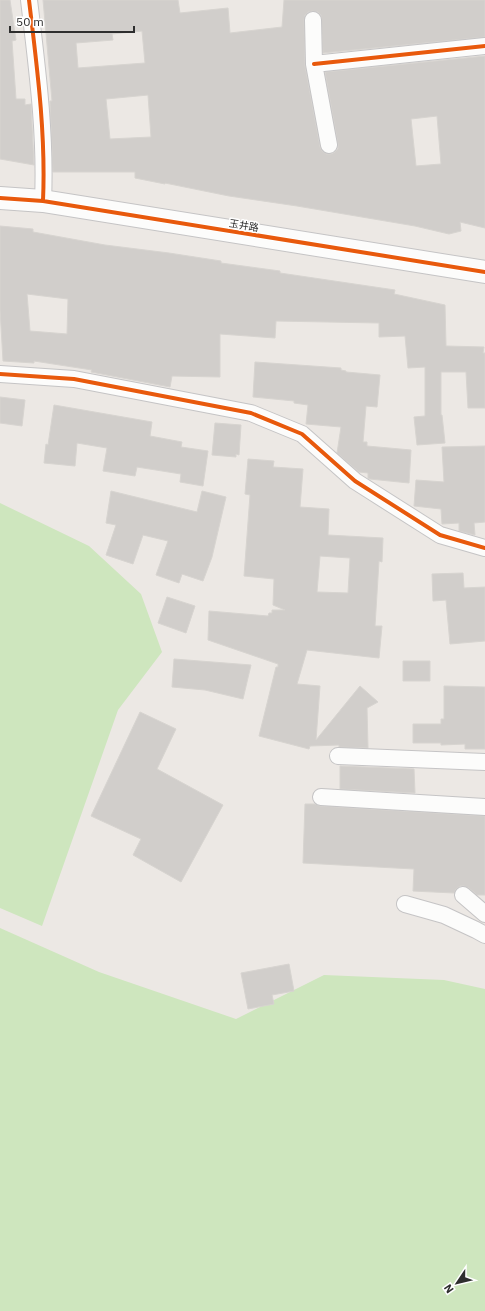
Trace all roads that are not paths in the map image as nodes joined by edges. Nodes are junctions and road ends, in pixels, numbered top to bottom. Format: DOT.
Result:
graph roads {
  1 [pos="29,0"];
  2 [pos="313,20"];
  3 [pos="485,46"];
  4 [pos="314,64"];
  5 [pos="329,145"];
  6 [pos="0,183"];
  7 [pos="43,194"];
  8 [pos="0,198"];
  9 [pos="485,257"];
  10 [pos="485,272"];
  11 [pos="0,374"];
  12 [pos="485,548"];
  13 [pos="338,756"];
  14 [pos="485,762"];
  15 [pos="321,797"];
  16 [pos="485,807"];
  17 [pos="463,895"];
  18 [pos="404,904"];
  19 [pos="485,914"];
  20 [pos="485,936"];
  1 -- 7 [label="street"];
  2 -- 4 [label="street"];
  3 -- 4 [label="street"];
  4 -- 5 [label="street"];
  6 -- 7 [label="street, 玉井路"];
  7 -- 8 [label="street, 玉井路"];
  7 -- 9 [label="street, 玉井路"];
  7 -- 10 [label="street, 玉井路"];
  11 -- 12 [label="street"];
  13 -- 14 [label="street"];
  15 -- 16 [label="street"];
  17 -- 19 [label="street"];
  18 -- 20 [label="street"];
}
